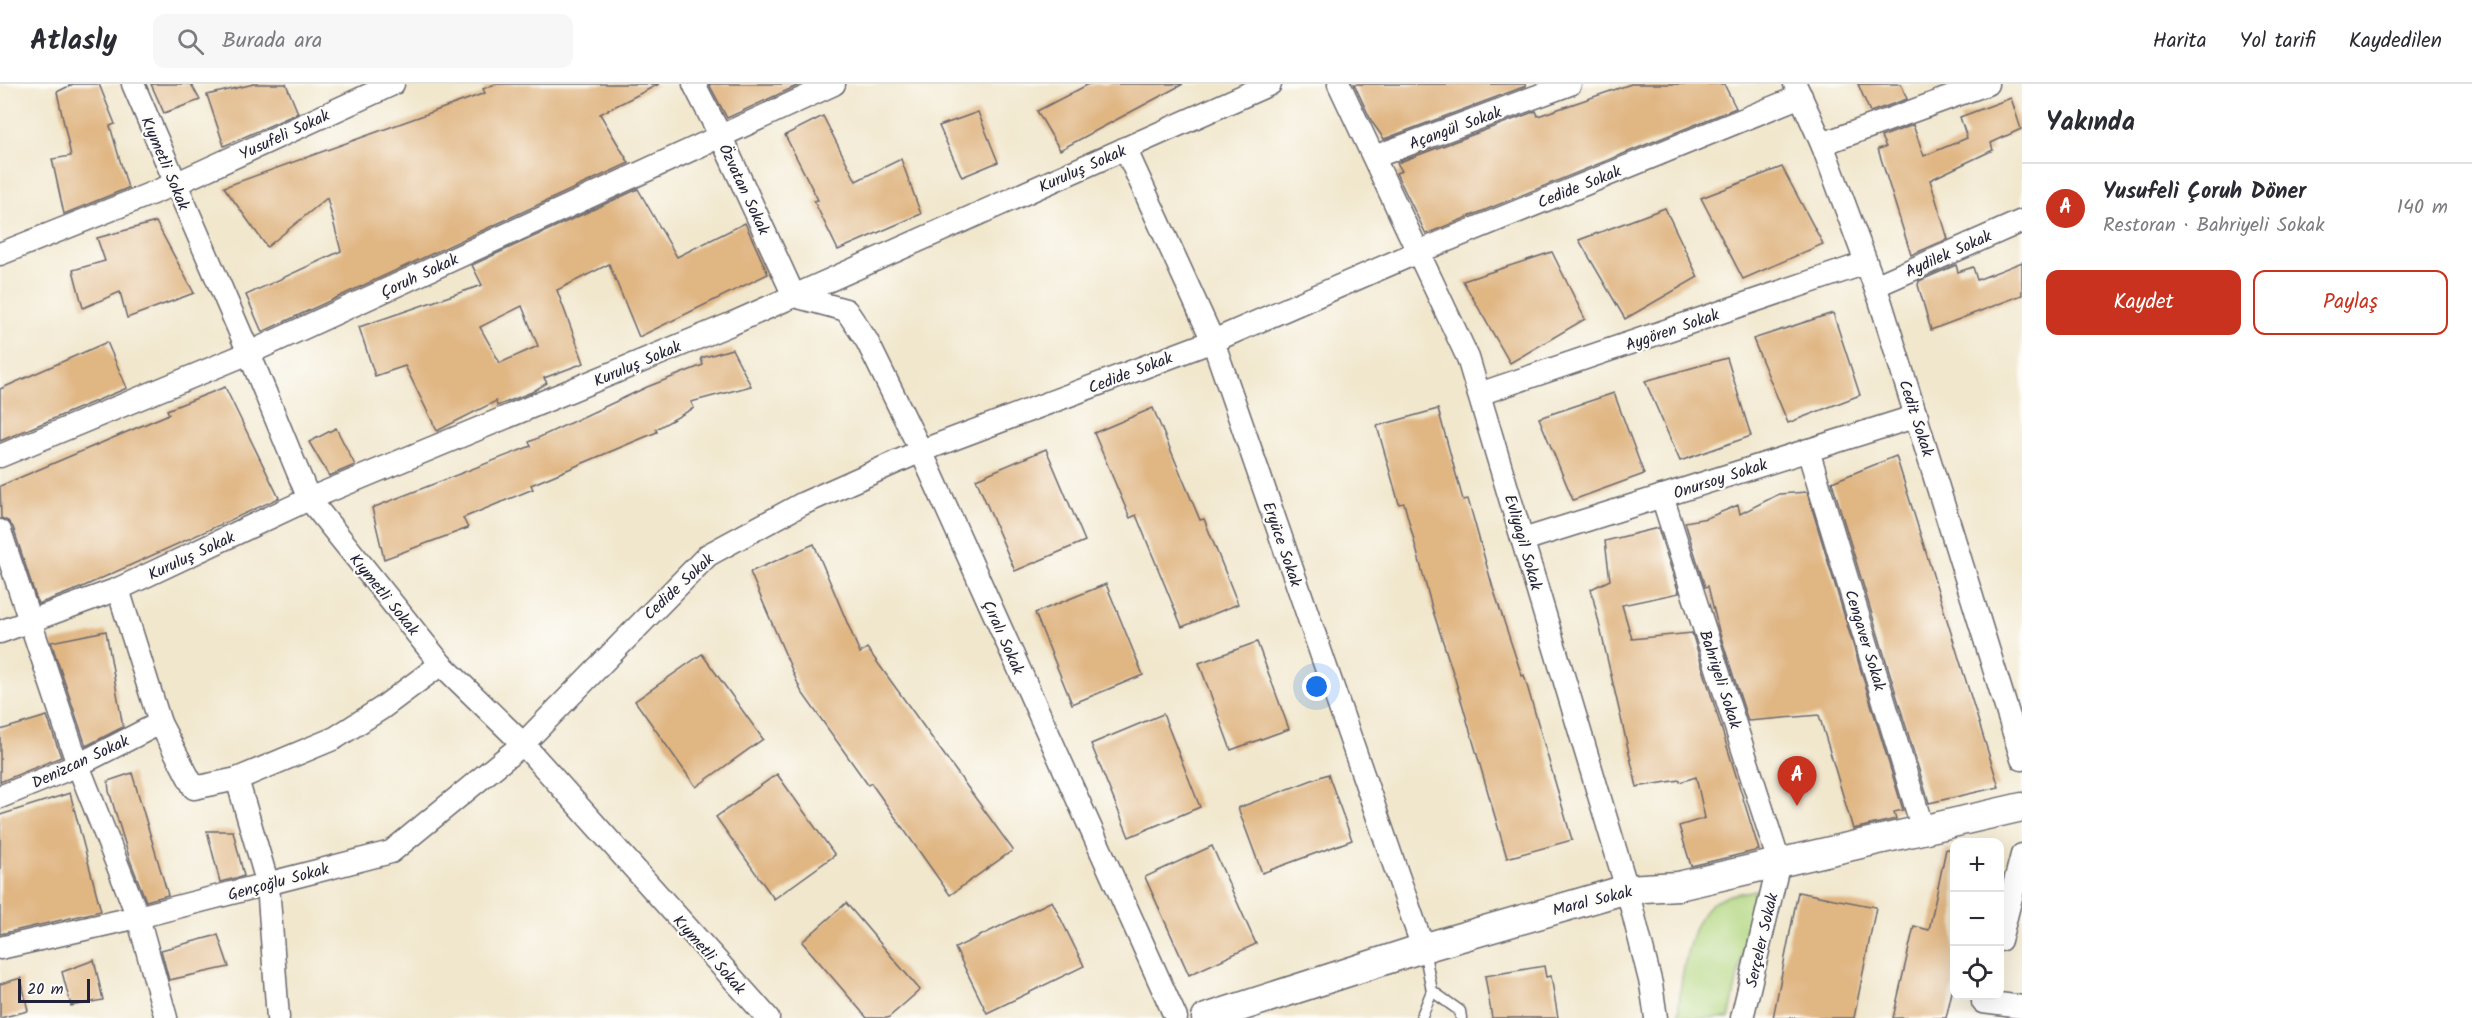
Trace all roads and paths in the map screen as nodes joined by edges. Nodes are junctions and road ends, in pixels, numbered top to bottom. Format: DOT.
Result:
graph roads {
  1 [pos="133,84"];
  2 [pos="393,84"];
  3 [pos="694,84"];
  4 [pos="834,84"];
  5 [pos="1270,84"];
  6 [pos="1339,84"];
  7 [pos="1570,84"];
  8 [pos="1987,84"];
  9 [pos="1798,90"];
  10 [pos="721,137"];
  11 [pos="1822,144"];
  12 [pos="1125,148"];
  13 [pos="1374,157"];
  14 [pos="175,184"];
  15 [pos="2022,221"];
  16 [pos="1418,252"];
  17 [pos="0,254"];
  18 [pos="1866,263"];
  19 [pos="1875,286"];
  20 [pos="794,296"];
  21 [pos="1213,341"];
  22 [pos="249,353"];
  23 [pos="1479,394"];
  24 [pos="1917,416"];
  25 [pos="1808,450"];
  26 [pos="921,452"];
  27 [pos="0,456"];
  28 [pos="1662,496"];
  29 [pos="309,499"];
  30 [pos="0,531"];
  31 [pos="1523,540"];
  32 [pos="118,589"];
  33 [pos="31,620"];
  34 [pos="0,633"];
  35 [pos="441,664"];
  36 [pos="160,723"];
  37 [pos="523,744"];
  38 [pos="2022,759"];
  39 [pos="78,765"];
  40 [pos="237,779"];
  41 [pos="0,796"];
  42 [pos="2022,807"];
  43 [pos="1923,830"];
  44 [pos="2022,855"];
  45 [pos="1779,862"];
  46 [pos="268,885"];
  47 [pos="1627,889"];
  48 [pos="138,917"];
  49 [pos="2004,925"];
  50 [pos="0,948"];
  51 [pos="1423,948"];
  52 [pos="1432,991"];
  53 [pos="1982,1005"];
  54 [pos="2022,1006"];
  55 [pos="166,1018"];
  56 [pos="278,1018"];
  57 [pos="768,1018"];
  58 [pos="1176,1018"];
  59 [pos="1206,1018"];
  60 [pos="1421,1018"];
  61 [pos="1461,1018"];
  62 [pos="1656,1018"];
  63 [pos="1742,1018"];
  1 -- 14 [label="street, Kıymetli Sokak"];
  2 -- 14 [label="street, Yusufeli Sokak"];
  3 -- 10 [label="street, Özvatan Sokak"];
  4 -- 10 [label="street, Çoruh Sokak"];
  5 -- 12 [label="street, Kuruluş Sokak"];
  6 -- 13 [label="street, Evliyagil Sokak"];
  7 -- 13 [label="street, Açangül Sokak"];
  8 -- 11 [label="street"];
  9 -- 11 [label="street, Cedit Sokak"];
  9 -- 16 [label="street, Cedide Sokak"];
  10 -- 20 [label="street, Özvatan Sokak"];
  10 -- 22 [label="street, Çoruh Sokak"];
  11 -- 18 [label="street, Cedit Sokak"];
  12 -- 20 [label="street, Kuruluş Sokak"];
  12 -- 21 [label="street, Eryüce Sokak"];
  13 -- 16 [label="street, Evliyagil Sokak"];
  14 -- 17 [label="street, Yusufeli Sokak"];
  14 -- 22 [label="street, Kıymetli Sokak"];
  15 -- 19 [label="street, Aydilek Sokak"];
  16 -- 21 [label="street, Cedide Sokak"];
  16 -- 23 [label="street, Evliyagil Sokak"];
  18 -- 19 [label="street, Cedit Sokak"];
  18 -- 23 [label="street, Aygören Sokak"];
  19 -- 24 [label="street, Cedit Sokak"];
  20 -- 26 [label="street, Çıralı Sokak"];
  20 -- 29 [label="street, Kuruluş Sokak"];
  21 -- 26 [label="street, Cedide Sokak"];
  21 -- 51 [label="street, Eryüce Sokak"];
  22 -- 27 [label="street, Çoruh Sokak"];
  22 -- 29 [label="street, Kıymetli Sokak"];
  23 -- 31 [label="street, Evliyagil Sokak"];
  24 -- 25 [label="street, Onursoy Sokak"];
  24 -- 38 [label="street, Cedit Sokak"];
  25 -- 28 [label="street, Onursoy Sokak"];
  25 -- 43 [label="street, Cengaver Sokak"];
  26 -- 37 [label="street, Cedide Sokak"];
  26 -- 58 [label="street, Çıralı Sokak"];
  28 -- 31 [label="street, Onursoy Sokak"];
  28 -- 45 [label="street, Bahriyeli Sokak"];
  29 -- 32 [label="street, Kuruluş Sokak"];
  29 -- 35 [label="street, Kıymetli Sokak"];
  30 -- 33 [label="street"];
  31 -- 47 [label="street, Evliyagil Sokak"];
  32 -- 33 [label="street, Kuruluş Sokak"];
  32 -- 36 [label="street"];
  33 -- 34 [label="street, Kuruluş Sokak"];
  33 -- 39 [label="street"];
  35 -- 37 [label="street, Kıymetli Sokak"];
  35 -- 40 [label="street"];
  36 -- 39 [label="street, Denizcan Sokak"];
  36 -- 40 [label="street"];
  37 -- 46 [label="street, Gençoğlu Sokak"];
  37 -- 57 [label="street, Kıymetli Sokak"];
  39 -- 41 [label="street, Denizcan Sokak"];
  39 -- 48 [label="street"];
  40 -- 46 [label="street"];
  42 -- 43 [label="street, Maral Sokak"];
  43 -- 45 [label="street, Maral Sokak"];
  44 -- 49 [label="street"];
  45 -- 47 [label="street, Maral Sokak"];
  45 -- 63 [label="street, Serçeler Sokak"];
  46 -- 48 [label="street, Gençoğlu Sokak"];
  46 -- 56 [label="street"];
  47 -- 51 [label="street, Maral Sokak"];
  47 -- 62 [label="street, Evliyagil Sokak"];
  48 -- 50 [label="street, Gençoğlu Sokak"];
  48 -- 55 [label="street"];
  51 -- 52 [label="lane"];
  51 -- 59 [label="street, Maral Sokak"];
  52 -- 60 [label="lane"];
  52 -- 61 [label="lane"];
  53 -- 54 [label="street"];
}
